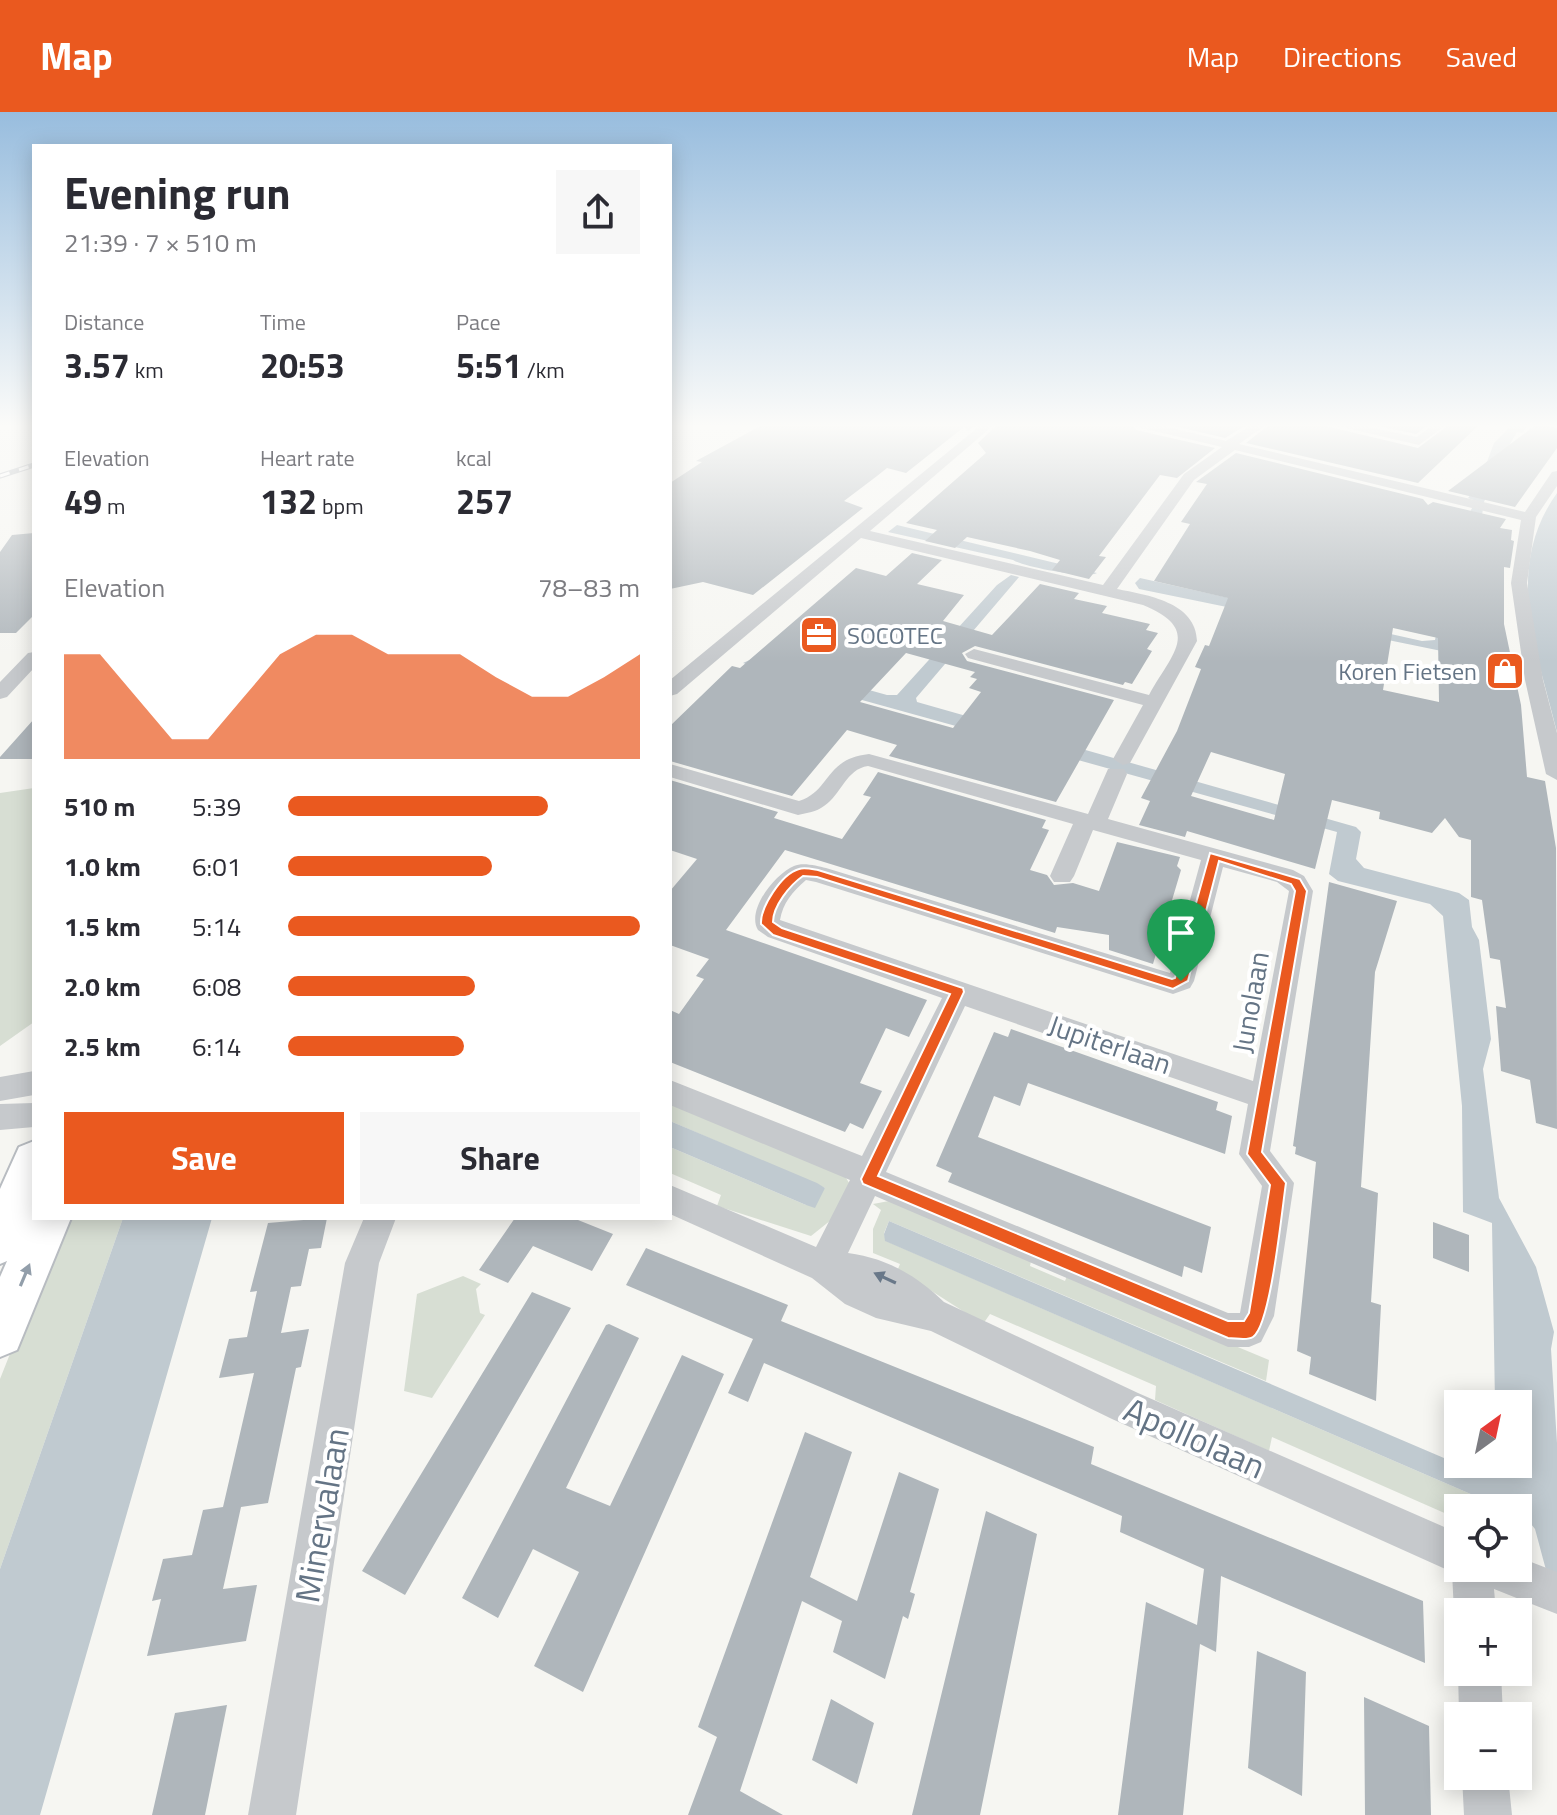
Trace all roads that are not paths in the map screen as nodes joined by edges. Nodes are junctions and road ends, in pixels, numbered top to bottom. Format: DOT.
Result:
graph roads {
  1 [pos="893,503"];
  2 [pos="1170,503"];
  3 [pos="1468,503"];
  4 [pos="1538,503"];
  5 [pos="1529,517"];
  6 [pos="858,533"];
  7 [pos="1107,591"];
  8 [pos="974,654"];
  9 [pos="32,659"];
  10 [pos="672,688"];
  11 [pos="0,693"];
  12 [pos="1154,702"];
  13 [pos="672,771"];
  14 [pos="1557,774"];
  15 [pos="1091,822"];
  16 [pos="1214,856"];
  17 [pos="1062,876"];
  18 [pos="958,992"];
  19 [pos="32,1083"];
  20 [pos="0,1089"];
  21 [pos="672,1093"];
  22 [pos="1263,1097"];
  23 [pos="32,1115"];
  24 [pos="0,1117"];
  25 [pos="32,1165"];
  26 [pos="870,1176"];
  27 [pos="672,1200"];
  28 [pos="48,1220"];
  29 [pos="379,1220"];
  30 [pos="0,1243"];
  31 [pos="824,1267"];
  32 [pos="0,1333"];
  33 [pos="1444,1548"];
  34 [pos="1531,1582"];
  35 [pos="1554,1591"];
  36 [pos="1486,1790"];
  37 [pos="272,1815"];
  38 [pos="1488,1815"];
  1 -- 6 [label="street"];
  2 -- 7 [label="street"];
  3 -- 5 [label="street"];
  4 -- 5 [label="street"];
  5 -- 14 [label="street"];
  6 -- 7 [label="street"];
  6 -- 10 [label="street"];
  7 -- 12 [label="street"];
  8 -- 12 [label="street"];
  9 -- 11 [label="street"];
  12 -- 15 [label="street"];
  13 -- 15 [label="street, Junolaan"];
  15 -- 16 [label="street, Junolaan"];
  15 -- 17 [label="street"];
  16 -- 18 [label="street, Jupiterlaan"];
  16 -- 22 [label="street, Junolaan"];
  18 -- 22 [label="street, Jupiterlaan"];
  18 -- 26 [label="street"];
  19 -- 20 [label="street"];
  21 -- 26 [label="street"];
  22 -- 26 [label="street, Junolaan"];
  23 -- 24 [label="street"];
  25 -- 30 [label="main road"];
  26 -- 31 [label="street"];
  27 -- 31 [label="street, Apollolaan"];
  32 -- 28 [label="main road, one-way"];
  29 -- 37 [label="street, Minervalaan"];
  31 -- 33 [label="street, Apollolaan"];
  34 -- 35 [label="street"];
  36 -- 38 [label="street"];
}
